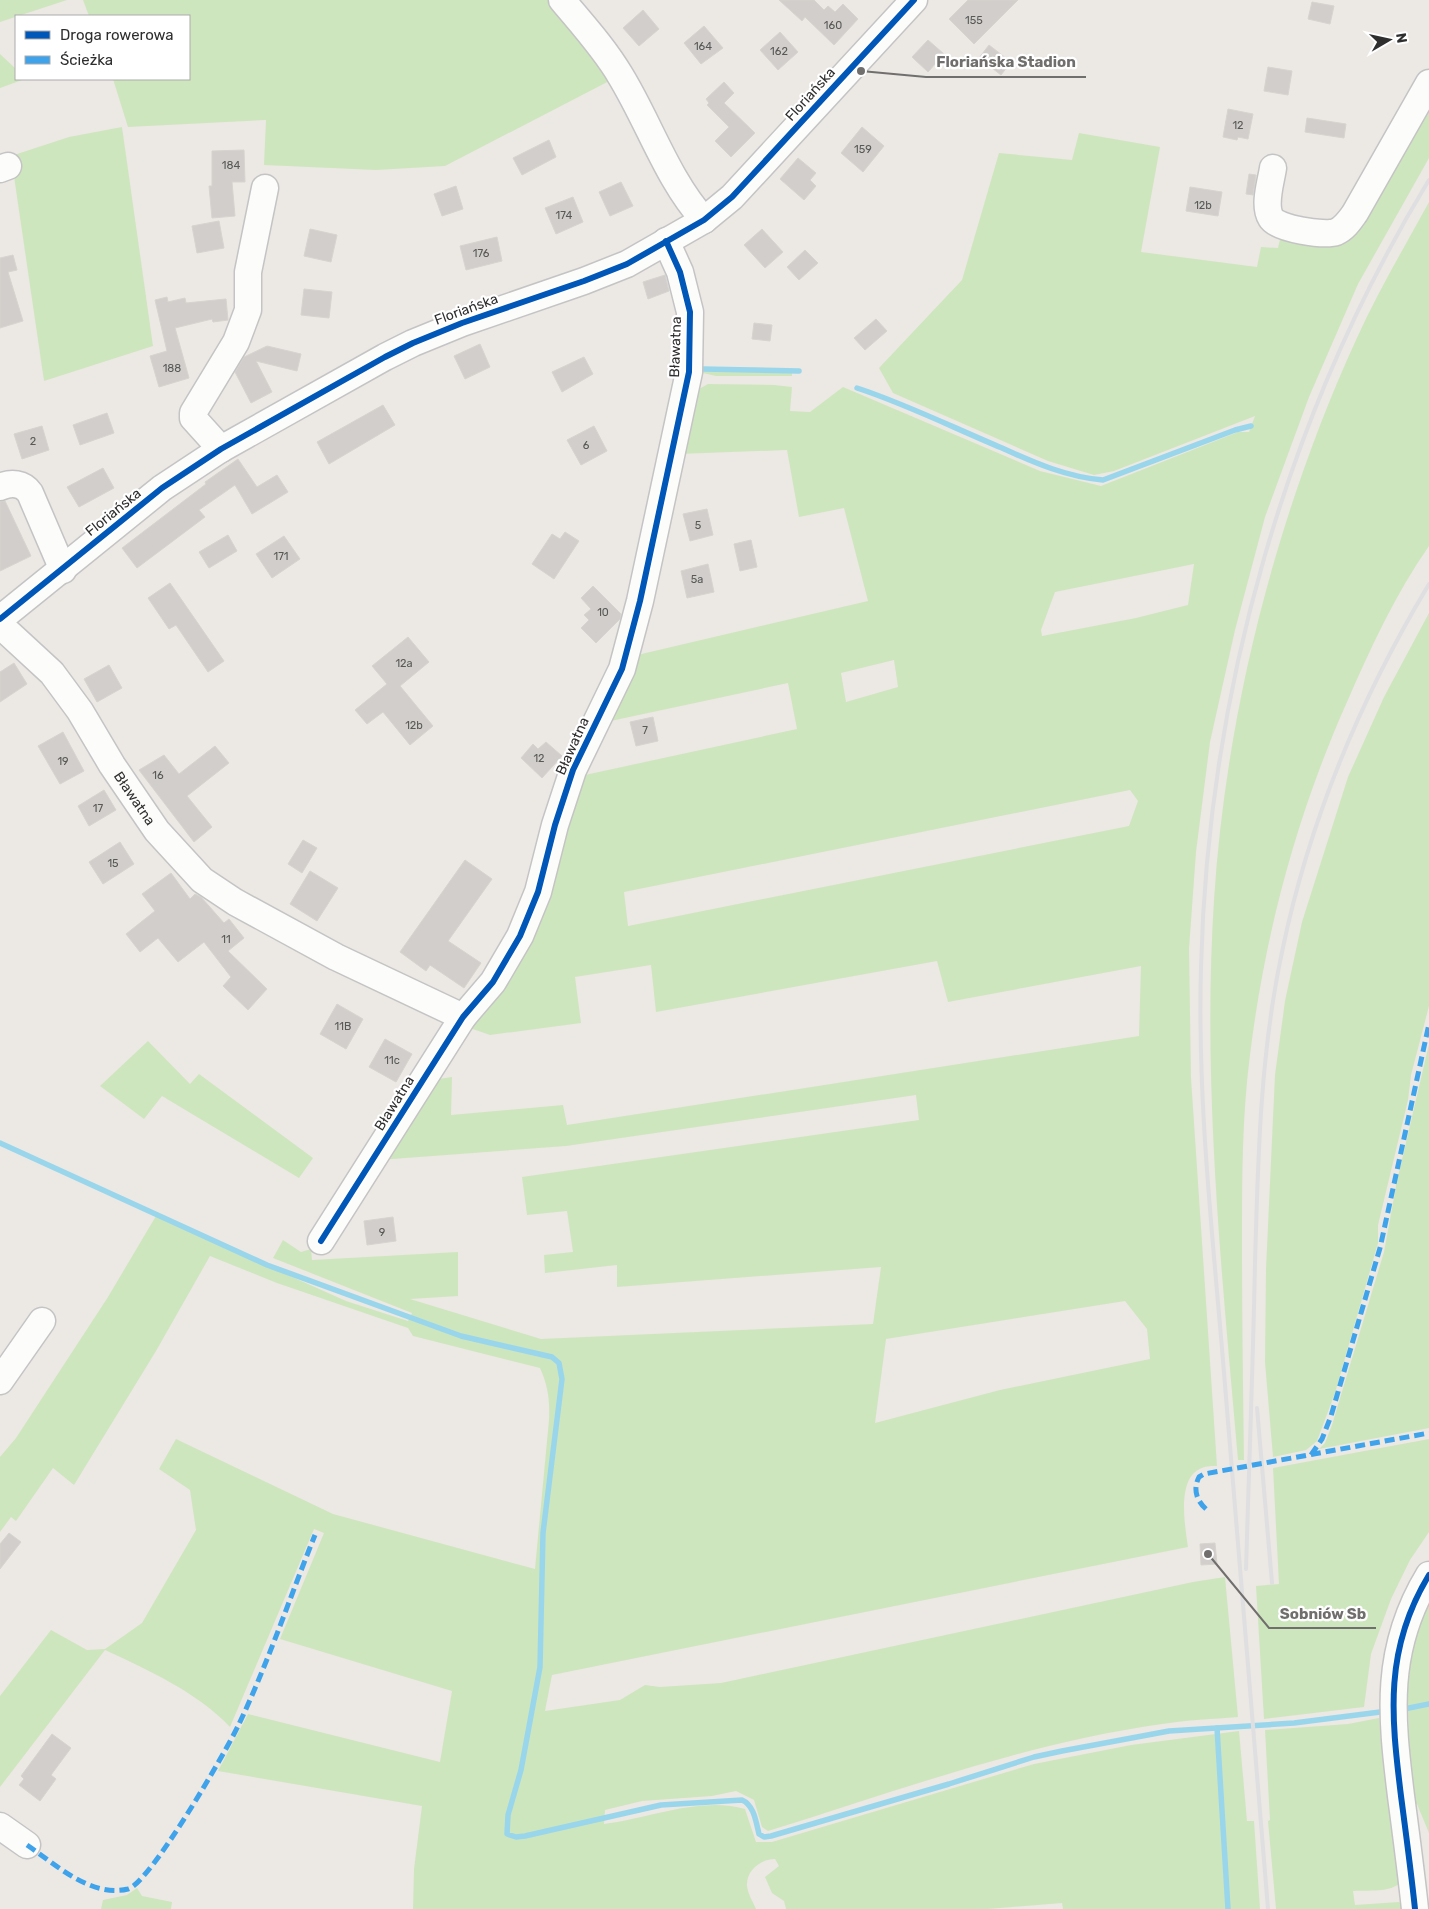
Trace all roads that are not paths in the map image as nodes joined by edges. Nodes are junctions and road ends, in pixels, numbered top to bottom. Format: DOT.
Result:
graph roads {
  1 [pos="562,0"];
  2 [pos="914,0"];
  3 [pos="1429,83"];
  4 [pos="1272,168"];
  5 [pos="265,188"];
  6 [pos="704,220"];
  7 [pos="666,241"];
  8 [pos="221,449"];
  9 [pos="0,487"];
  10 [pos="63,570"];
  11 [pos="0,619"];
  12 [pos="0,625"];
  13 [pos="463,1017"];
  14 [pos="322,1241"];
  15 [pos="42,1321"];
  16 [pos="0,1381"];
  17 [pos="1429,1575"];
  18 [pos="0,1826"];
  19 [pos="27,1845"];
  20 [pos="1415,1909"];
  1 -- 6 [label="street"];
  2 -- 6 [label="street, Floriańska"];
  3 -- 4 [label="street"];
  5 -- 8 [label="street"];
  6 -- 7 [label="street, Floriańska"];
  7 -- 8 [label="street, Floriańska"];
  7 -- 13 [label="street, Bławatna"];
  8 -- 10 [label="street, Floriańska"];
  9 -- 10 [label="street"];
  10 -- 11 [label="street, Floriańska"];
  12 -- 13 [label="street, Bławatna"];
  13 -- 14 [label="street, Bławatna"];
  15 -- 16 [label="street"];
  17 -- 20 [label="street"];
  18 -- 19 [label="street"];
}
